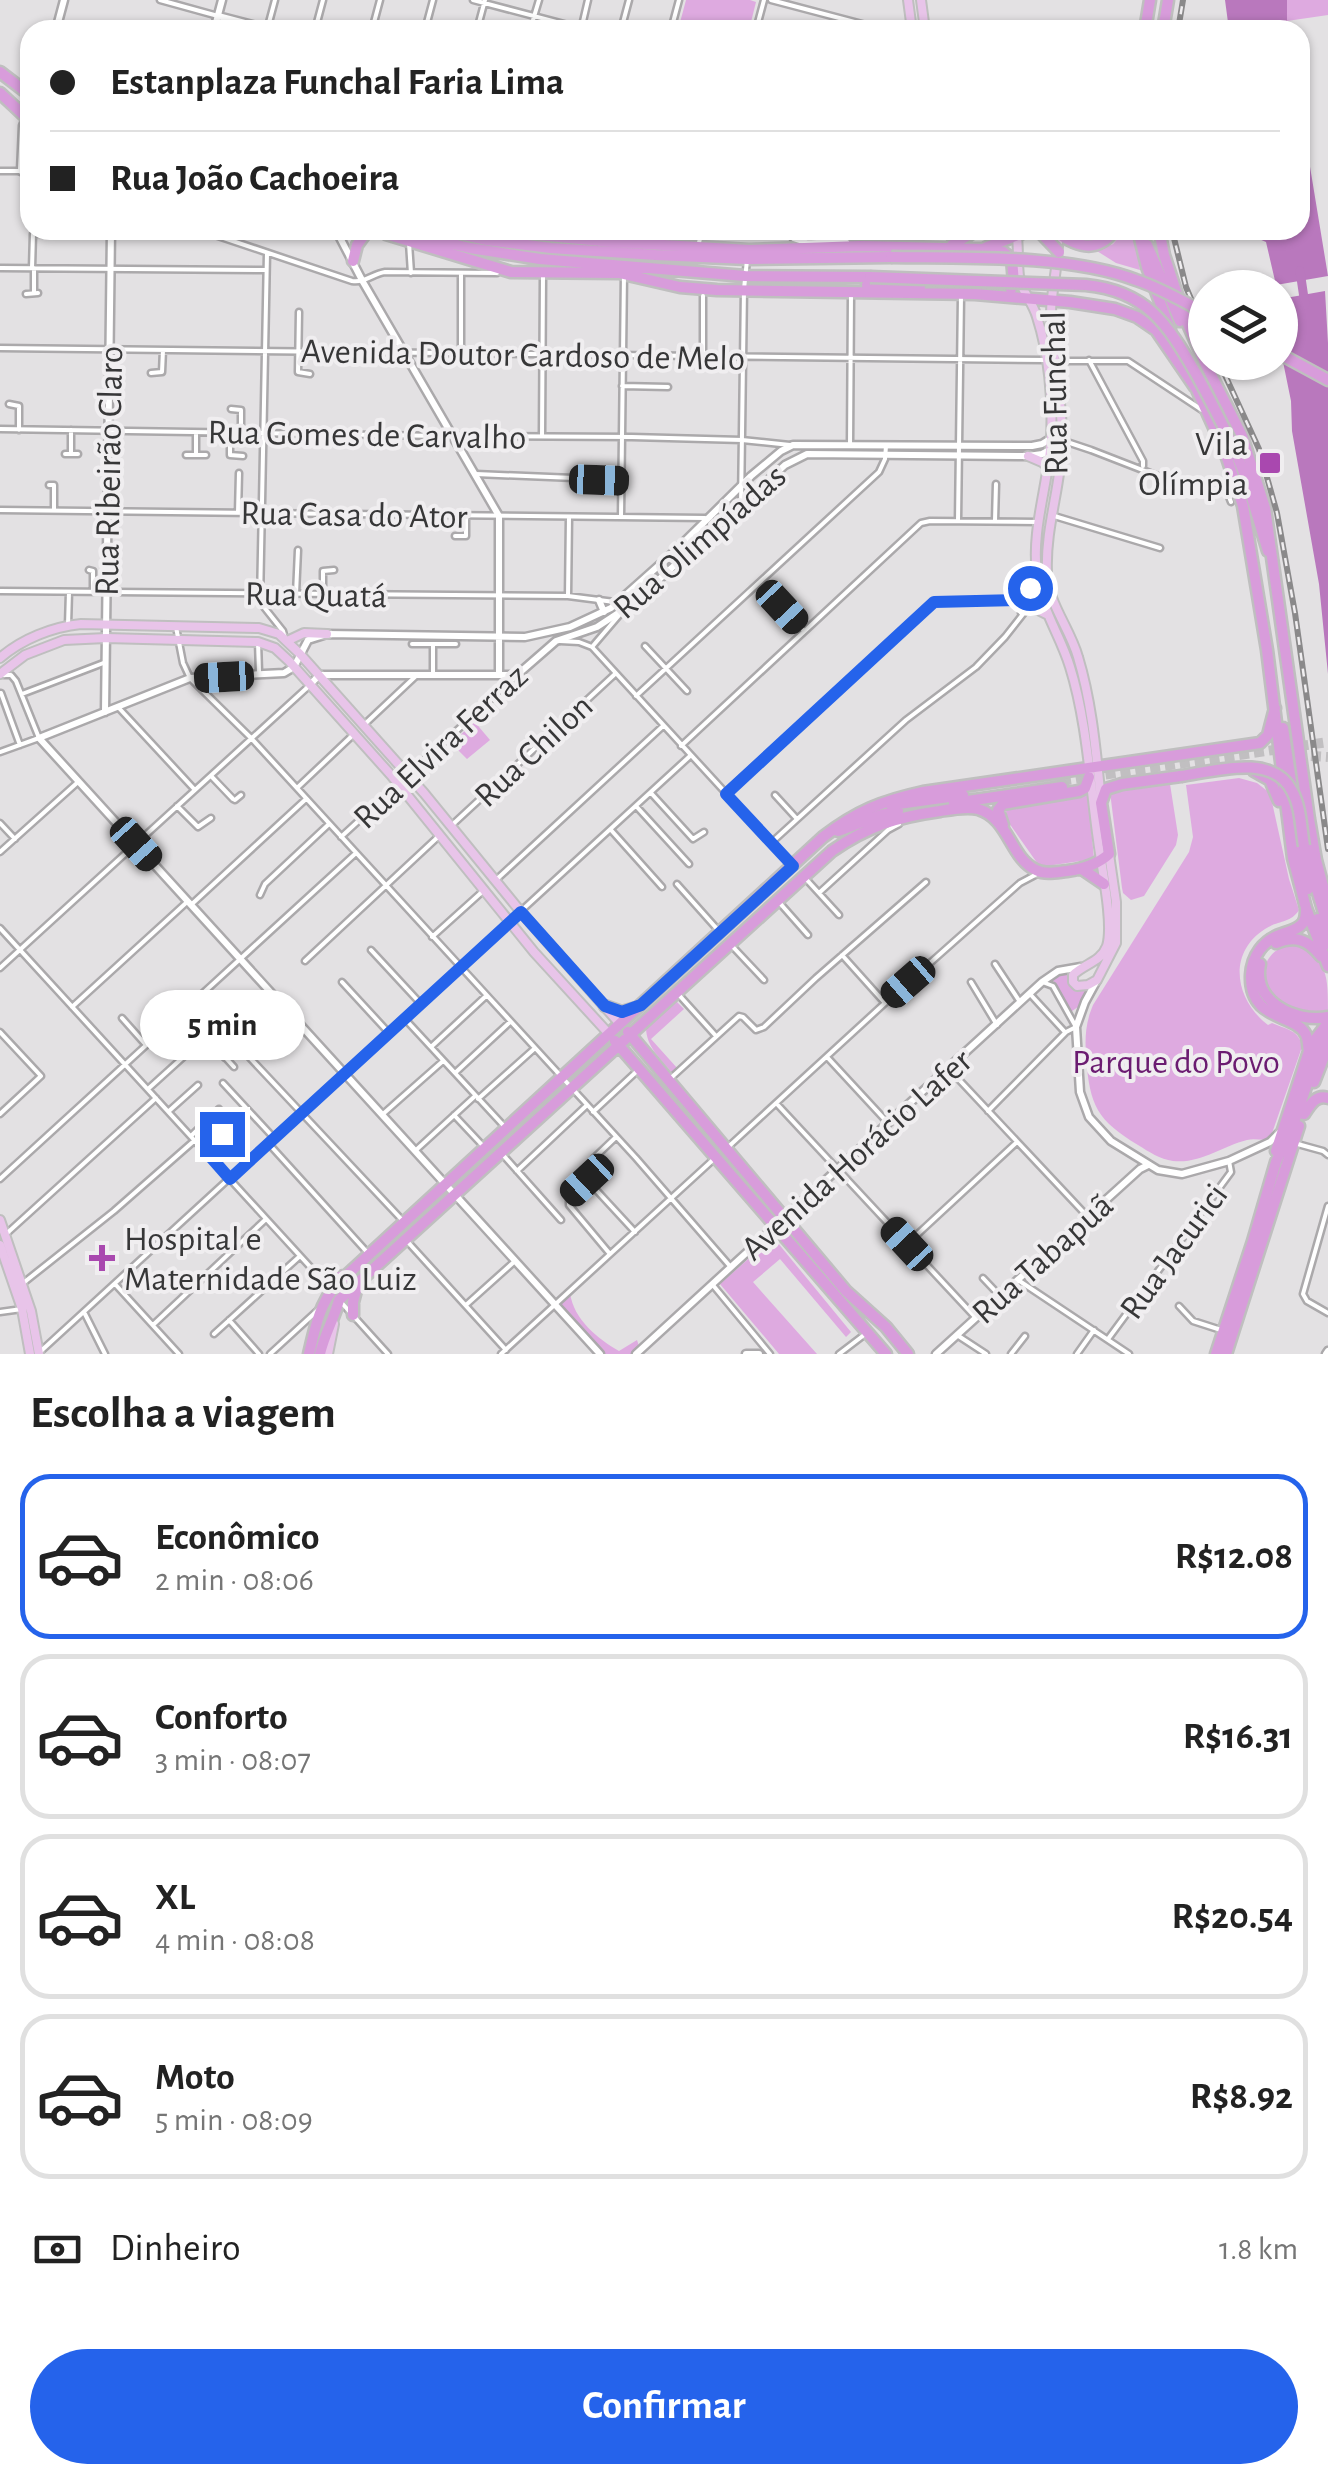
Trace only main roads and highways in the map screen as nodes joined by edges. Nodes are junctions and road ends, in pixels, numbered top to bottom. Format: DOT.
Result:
graph roads {
  1 [pos="0,72"];
  2 [pos="20,87"];
  3 [pos="0,96"];
  4 [pos="20,111"];
  5 [pos="361,240"];
  6 [pos="406,240"];
  7 [pos="437,240"];
  8 [pos="489,240"];
  9 [pos="646,240"];
  10 [pos="962,240"];
  11 [pos="1000,240"];
  12 [pos="1017,240"];
  13 [pos="1048,240"];
  14 [pos="1056,240"];
  15 [pos="1071,240"];
  16 [pos="1105,240"];
  17 [pos="1143,240"];
  18 [pos="1145,240"];
  19 [pos="1162,240"];
  20 [pos="934,247"];
  21 [pos="984,248"];
  22 [pos="764,250"];
  23 [pos="748,255"];
  24 [pos="886,257"];
  25 [pos="353,262"];
  26 [pos="1097,269"];
  27 [pos="761,276"];
  28 [pos="975,294"];
  29 [pos="996,295"];
  30 [pos="1028,298"];
  31 [pos="1052,300"];
  32 [pos="1188,305"];
  33 [pos="1188,323"];
  34 [pos="1188,332"];
  35 [pos="1298,364"];
  36 [pos="1216,380"];
  37 [pos="1328,380"];
  38 [pos="1196,387"];
  39 [pos="1028,456"];
  40 [pos="1048,467"];
  41 [pos="1039,522"];
  42 [pos="1048,545"];
  43 [pos="1275,567"];
  44 [pos="1024,605"];
  45 [pos="1046,614"];
  46 [pos="327,634"];
  47 [pos="286,640"];
  48 [pos="1,654"];
  49 [pos="1289,672"];
  50 [pos="1270,674"];
  51 [pos="0,675"];
  52 [pos="1274,708"];
  53 [pos="1181,755"];
  54 [pos="1207,768"];
  55 [pos="1096,769"];
  56 [pos="1176,776"];
  57 [pos="1292,786"];
  58 [pos="1101,802"];
  59 [pos="847,819"];
  60 [pos="870,819"];
  61 [pos="1288,831"];
  62 [pos="1008,835"];
  63 [pos="440,836"];
  64 [pos="824,838"];
  65 [pos="465,844"];
  66 [pos="1304,848"];
  67 [pos="832,850"];
  68 [pos="1105,857"];
  69 [pos="1082,869"];
  70 [pos="1104,884"];
  71 [pos="1328,906"];
  72 [pos="1310,909"];
  73 [pos="1328,926"];
  74 [pos="725,938"];
  75 [pos="1328,944"];
  76 [pos="564,960"];
  77 [pos="1252,965"];
  78 [pos="1328,965"];
  79 [pos="550,970"];
  80 [pos="641,1005"];
  81 [pos="605,1006"];
  82 [pos="646,1019"];
  83 [pos="1328,1020"];
  84 [pos="620,1024"];
  85 [pos="1308,1027"];
  86 [pos="1328,1032"];
  87 [pos="609,1034"];
  88 [pos="630,1034"];
  89 [pos="618,1045"];
  90 [pos="1328,1046"];
  91 [pos="1314,1054"];
  92 [pos="647,1055"];
  93 [pos="598,1063"];
  94 [pos="637,1066"];
  95 [pos="660,1093"];
  96 [pos="1328,1098"];
  97 [pos="690,1107"];
  98 [pos="1304,1114"];
  99 [pos="698,1118"];
  100 [pos="691,1129"];
  101 [pos="720,1154"];
  102 [pos="1276,1162"];
  103 [pos="0,1220"];
  104 [pos="780,1223"];
  105 [pos="1256,1238"];
  106 [pos="0,1245"];
  107 [pos="317,1274"];
  108 [pos="348,1274"];
  109 [pos="358,1283"];
  110 [pos="335,1296"];
  111 [pos="869,1312"];
  112 [pos="336,1314"];
  113 [pos="353,1315"];
  114 [pos="855,1318"];
  115 [pos="868,1333"];
  116 [pos="897,1340"];
  117 [pos="36,1354"];
  118 [pos="309,1354"];
  119 [pos="320,1354"];
  120 [pos="328,1354"];
  121 [pos="886,1354"];
  122 [pos="908,1354"];
  123 [pos="1221,1354"];
  1 -- 2 [label="highway"];
  3 -- 4 [label="highway"];
  5 -- 25 [label="highway"];
  6 -- 28 [label="highway"];
  7 -- 27 [label="highway"];
  8 -- 23 [label="highway"];
  9 -- 23 [label="highway"];
  10 -- 20 [label="highway"];
  11 -- 21 [label="highway"];
  12 -- 30 [label="main road, Rua Funchal"];
  13 -- 26 [label="highway, bridge"];
  14 -- 31 [label="main road, Rua Funchal"];
  15 -- 16 [label="highway"];
  17 -- 38 [label="highway"];
  18 -- 34 [label="highway"];
  19 -- 33 [label="highway"];
  20 -- 21 [label="highway"];
  20 -- 22 [label="highway"];
  21 -- 29 [label="highway"];
  22 -- 23 [label="highway"];
  22 -- 24 [label="highway"];
  23 -- 24 [label="highway"];
  24 -- 26 [label="highway, bridge"];
  26 -- 32 [label="highway, bridge"];
  27 -- 28 [label="highway"];
  27 -- 43 [label="highway, bridge"];
  28 -- 29 [label="highway"];
  29 -- 30 [label="highway"];
  30 -- 31 [label="highway"];
  30 -- 40 [label="main road, Rua Funchal"];
  31 -- 38 [label="highway"];
  31 -- 42 [label="main road, Rua Funchal"];
  35 -- 37 [label="highway"];
  36 -- 43 [label="highway"];
  38 -- 50 [label="highway"];
  39 -- 40 [label="main road"];
  40 -- 41 [label="main road, Rua Funchal"];
  41 -- 42 [label="main road"];
  41 -- 45 [label="main road, Rua Funchal"];
  42 -- 55 [label="main road, Rua Funchal"];
  43 -- 49 [label="highway"];
  44 -- 45 [label="main road"];
  45 -- 55 [label="main road"];
  46 -- 47 [label="main road"];
  47 -- 48 [label="main road"];
  47 -- 65 [label="main road"];
  49 -- 57 [label="highway"];
  49 -- 71 [label="highway"];
  50 -- 52 [label="highway"];
  50 -- 57 [label="highway"];
  51 -- 63 [label="main road"];
  52 -- 53 [label="highway"];
  52 -- 61 [label="highway"];
  53 -- 54 [label="highway"];
  53 -- 55 [label="highway"];
  54 -- 56 [label="highway"];
  54 -- 61 [label="highway"];
  55 -- 58 [label="main road"];
  55 -- 59 [label="highway"];
  55 -- 62 [label="highway"];
  55 -- 68 [label="main road"];
  56 -- 58 [label="highway"];
  56 -- 66 [label="highway, bridge"];
  57 -- 72 [label="highway"];
  58 -- 68 [label="highway"];
  59 -- 60 [label="highway"];
  59 -- 64 [label="highway"];
  60 -- 64 [label="highway"];
  60 -- 67 [label="highway"];
  61 -- 72 [label="highway"];
  62 -- 67 [label="highway"];
  62 -- 69 [label="highway"];
  63 -- 65 [label="main road"];
  63 -- 79 [label="main road"];
  64 -- 74 [label="highway"];
  65 -- 76 [label="main road"];
  66 -- 72 [label="highway"];
  66 -- 73 [label="highway"];
  67 -- 74 [label="highway"];
  68 -- 69 [label="highway"];
  68 -- 70 [label="main road"];
  68 -- 70 [label="main road"];
  69 -- 70 [label="highway"];
  72 -- 75 [label="highway"];
  72 -- 77 [label="highway"];
  72 -- 78 [label="highway"];
  74 -- 80 [label="highway"];
  74 -- 82 [label="highway"];
  76 -- 79 [label="main road"];
  76 -- 81 [label="main road"];
  77 -- 85 [label="highway"];
  77 -- 91 [label="highway"];
  78 -- 83 [label="highway"];
  79 -- 87 [label="main road"];
  80 -- 81 [label="highway"];
  80 -- 84 [label="highway"];
  81 -- 84 [label="main road"];
  82 -- 88 [label="highway"];
  82 -- 92 [label="highway"];
  83 -- 91 [label="highway"];
  84 -- 87 [label="highway"];
  84 -- 88 [label="highway"];
  86 -- 102 [label="highway"];
  87 -- 89 [label="highway"];
  87 -- 108 [label="highway"];
  88 -- 89 [label="highway"];
  88 -- 92 [label="highway"];
  89 -- 93 [label="highway"];
  89 -- 94 [label="highway"];
  90 -- 91 [label="highway"];
  91 -- 98 [label="highway"];
  91 -- 102 [label="highway"];
  91 -- 102 [label="highway"];
  91 -- 105 [label="highway"];
  92 -- 97 [label="highway"];
  93 -- 94 [label="highway"];
  93 -- 109 [label="highway"];
  94 -- 95 [label="highway"];
  95 -- 97 [label="highway"];
  95 -- 100 [label="highway"];
  96 -- 98 [label="highway"];
  97 -- 99 [label="highway"];
  98 -- 123 [label="highway"];
  99 -- 100 [label="highway"];
  99 -- 101 [label="highway"];
  100 -- 101 [label="highway"];
  101 -- 104 [label="highway"];
  102 -- 105 [label="highway"];
  103 -- 117 [label="main road"];
  104 -- 111 [label="highway"];
  104 -- 114 [label="highway"];
  105 -- 123 [label="highway"];
  105 -- 123 [label="highway"];
  106 -- 117 [label="main road"];
  107 -- 108 [label="highway"];
  108 -- 110 [label="highway"];
  109 -- 110 [label="highway"];
  109 -- 113 [label="highway"];
  110 -- 112 [label="highway"];
  110 -- 118 [label="highway"];
  111 -- 114 [label="highway"];
  111 -- 116 [label="highway"];
  112 -- 119 [label="highway"];
  112 -- 120 [label="main road"];
  114 -- 115 [label="highway"];
  115 -- 116 [label="highway"];
  115 -- 121 [label="highway"];
  116 -- 122 [label="highway"];
}
